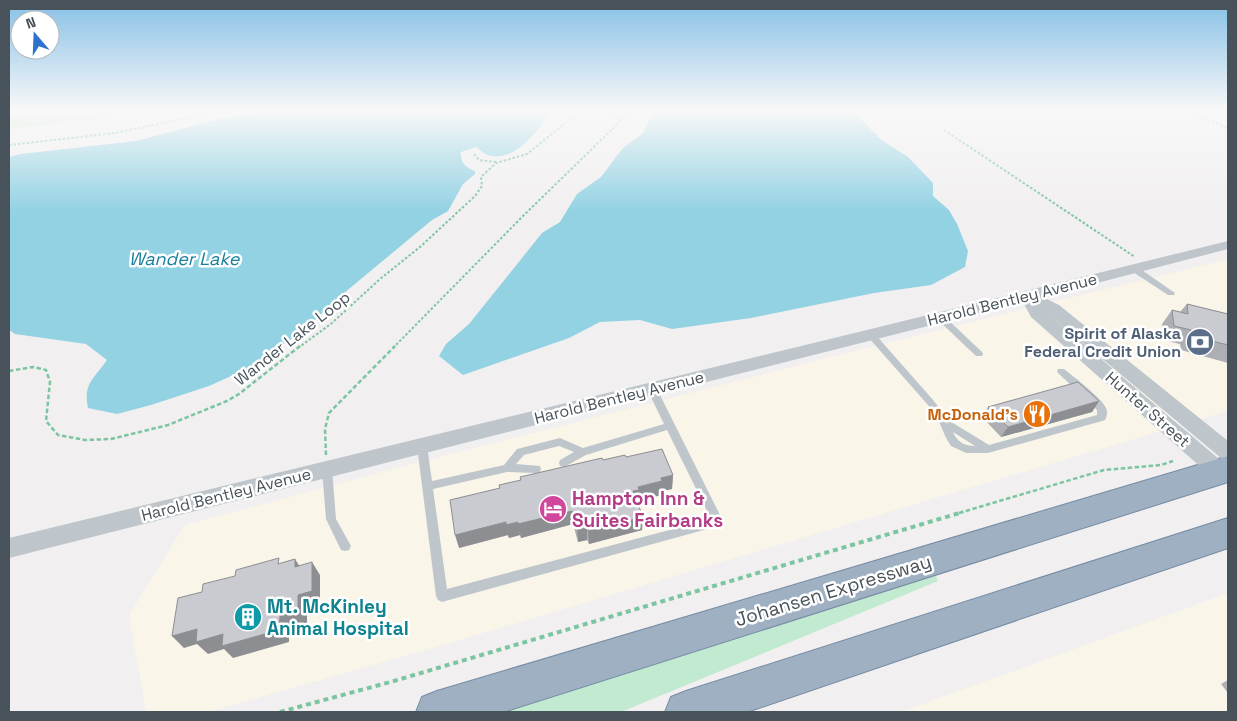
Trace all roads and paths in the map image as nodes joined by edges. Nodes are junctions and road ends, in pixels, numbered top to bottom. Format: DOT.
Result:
graph roads {
  1 [pos="537,145"];
  2 [pos="595,145"];
  3 [pos="965,145"];
  4 [pos="474,154"];
  5 [pos="498,162"];
  6 [pos="1228,245"];
  7 [pos="1140,266"];
  8 [pos="1171,293"];
  9 [pos="1027,294"];
  10 [pos="941,318"];
  11 [pos="871,335"];
  12 [pos="979,354"];
  13 [pos="9,371"];
  14 [pos="1061,372"];
  15 [pos="652,389"];
  16 [pos="670,426"];
  17 [pos="422,446"];
  18 [pos="583,452"];
  19 [pos="1173,461"];
  20 [pos="564,463"];
  21 [pos="1225,464"];
  22 [pos="508,468"];
  23 [pos="327,469"];
  24 [pos="536,469"];
  25 [pos="426,486"];
  26 [pos="1228,533"];
  27 [pos="345,546"];
  28 [pos="9,548"];
  29 [pos="280,712"];
  30 [pos="437,712"];
  31 [pos="686,712"];
  1 -- 5 [label="path"];
  2 -- 23 [label="path"];
  3 -- 7 [label="path"];
  4 -- 5 [label="path"];
  5 -- 13 [label="path, Wander Lake Loop"];
  6 -- 7 [label="street, Harold Bentley Avenue"];
  7 -- 8 [label="lane"];
  7 -- 9 [label="street, Harold Bentley Avenue"];
  9 -- 10 [label="street, Harold Bentley Avenue"];
  9 -- 21 [label="street, Hunter Street"];
  10 -- 11 [label="street, Harold Bentley Avenue"];
  10 -- 12 [label="lane"];
  11 -- 14 [label="lane"];
  11 -- 15 [label="street, Harold Bentley Avenue"];
  15 -- 16 [label="lane"];
  15 -- 17 [label="street, Harold Bentley Avenue"];
  16 -- 18 [label="lane"];
  16 -- 25 [label="lane"];
  17 -- 23 [label="street, Harold Bentley Avenue"];
  17 -- 25 [label="lane"];
  18 -- 20 [label="lane"];
  18 -- 22 [label="lane"];
  19 -- 29 [label="path"];
  21 -- 30 [label="highway, Johansen Expressway"];
  22 -- 24 [label="lane"];
  22 -- 25 [label="lane"];
  23 -- 27 [label="lane"];
  23 -- 28 [label="street, Harold Bentley Avenue"];
  26 -- 31 [label="highway"];
}
